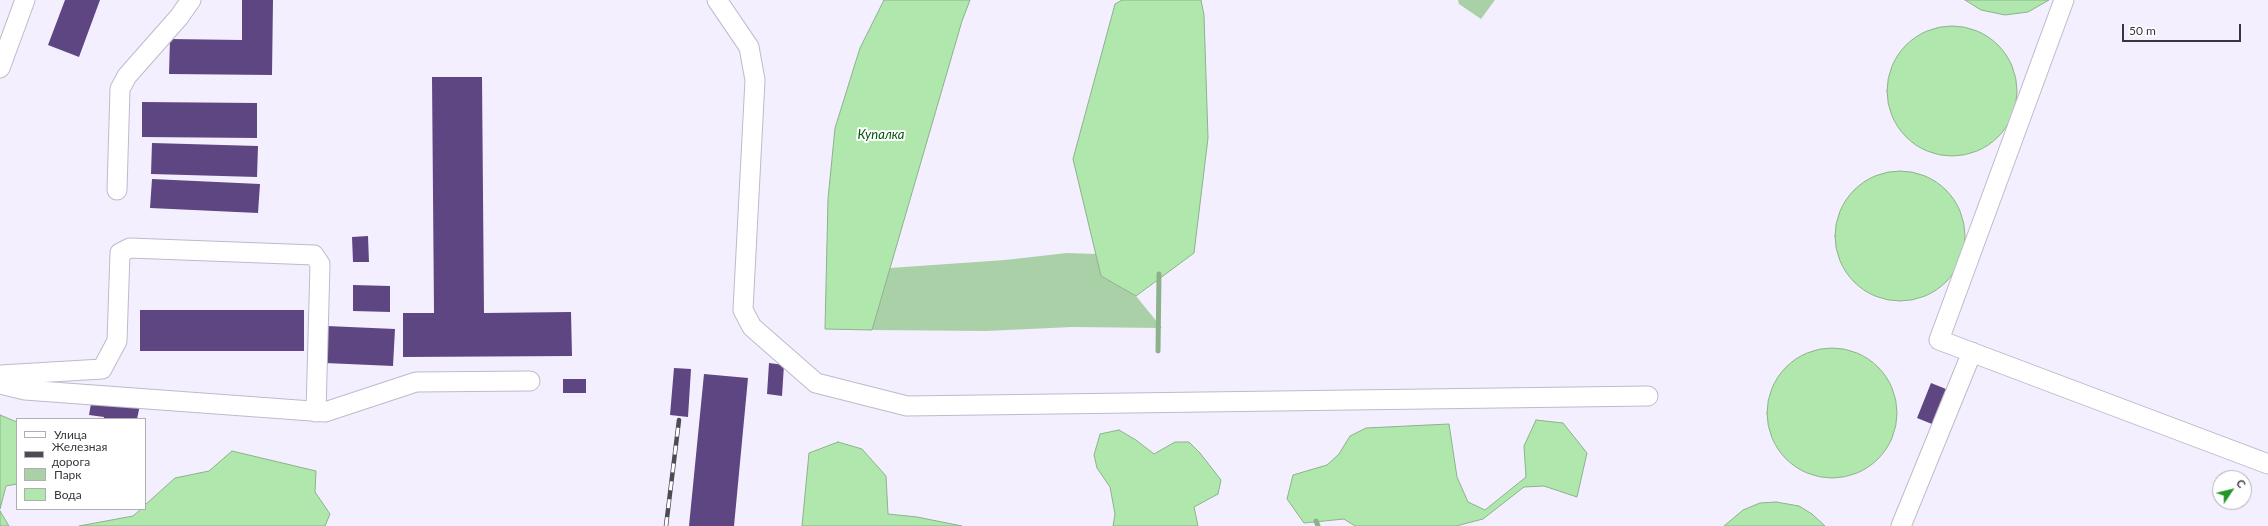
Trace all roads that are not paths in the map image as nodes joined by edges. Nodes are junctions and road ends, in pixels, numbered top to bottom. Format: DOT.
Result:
graph roads {
  1 [pos="25,0"];
  2 [pos="191,0"];
  3 [pos="717,0"];
  4 [pos="2064,0"];
  5 [pos="0,68"];
  6 [pos="117,190"];
  7 [pos="1972,352"];
  8 [pos="0,375"];
  9 [pos="530,381"];
  10 [pos="0,384"];
  11 [pos="1648,396"];
  12 [pos="316,412"];
  13 [pos="2268,464"];
  14 [pos="1901,526"];
  1 -- 5 [label="street"];
  2 -- 6 [label="street"];
  3 -- 11 [label="street"];
  4 -- 7 [label="street"];
  7 -- 13 [label="street"];
  7 -- 14 [label="street"];
  8 -- 12 [label="street"];
  9 -- 12 [label="street"];
  10 -- 12 [label="street"];
}
